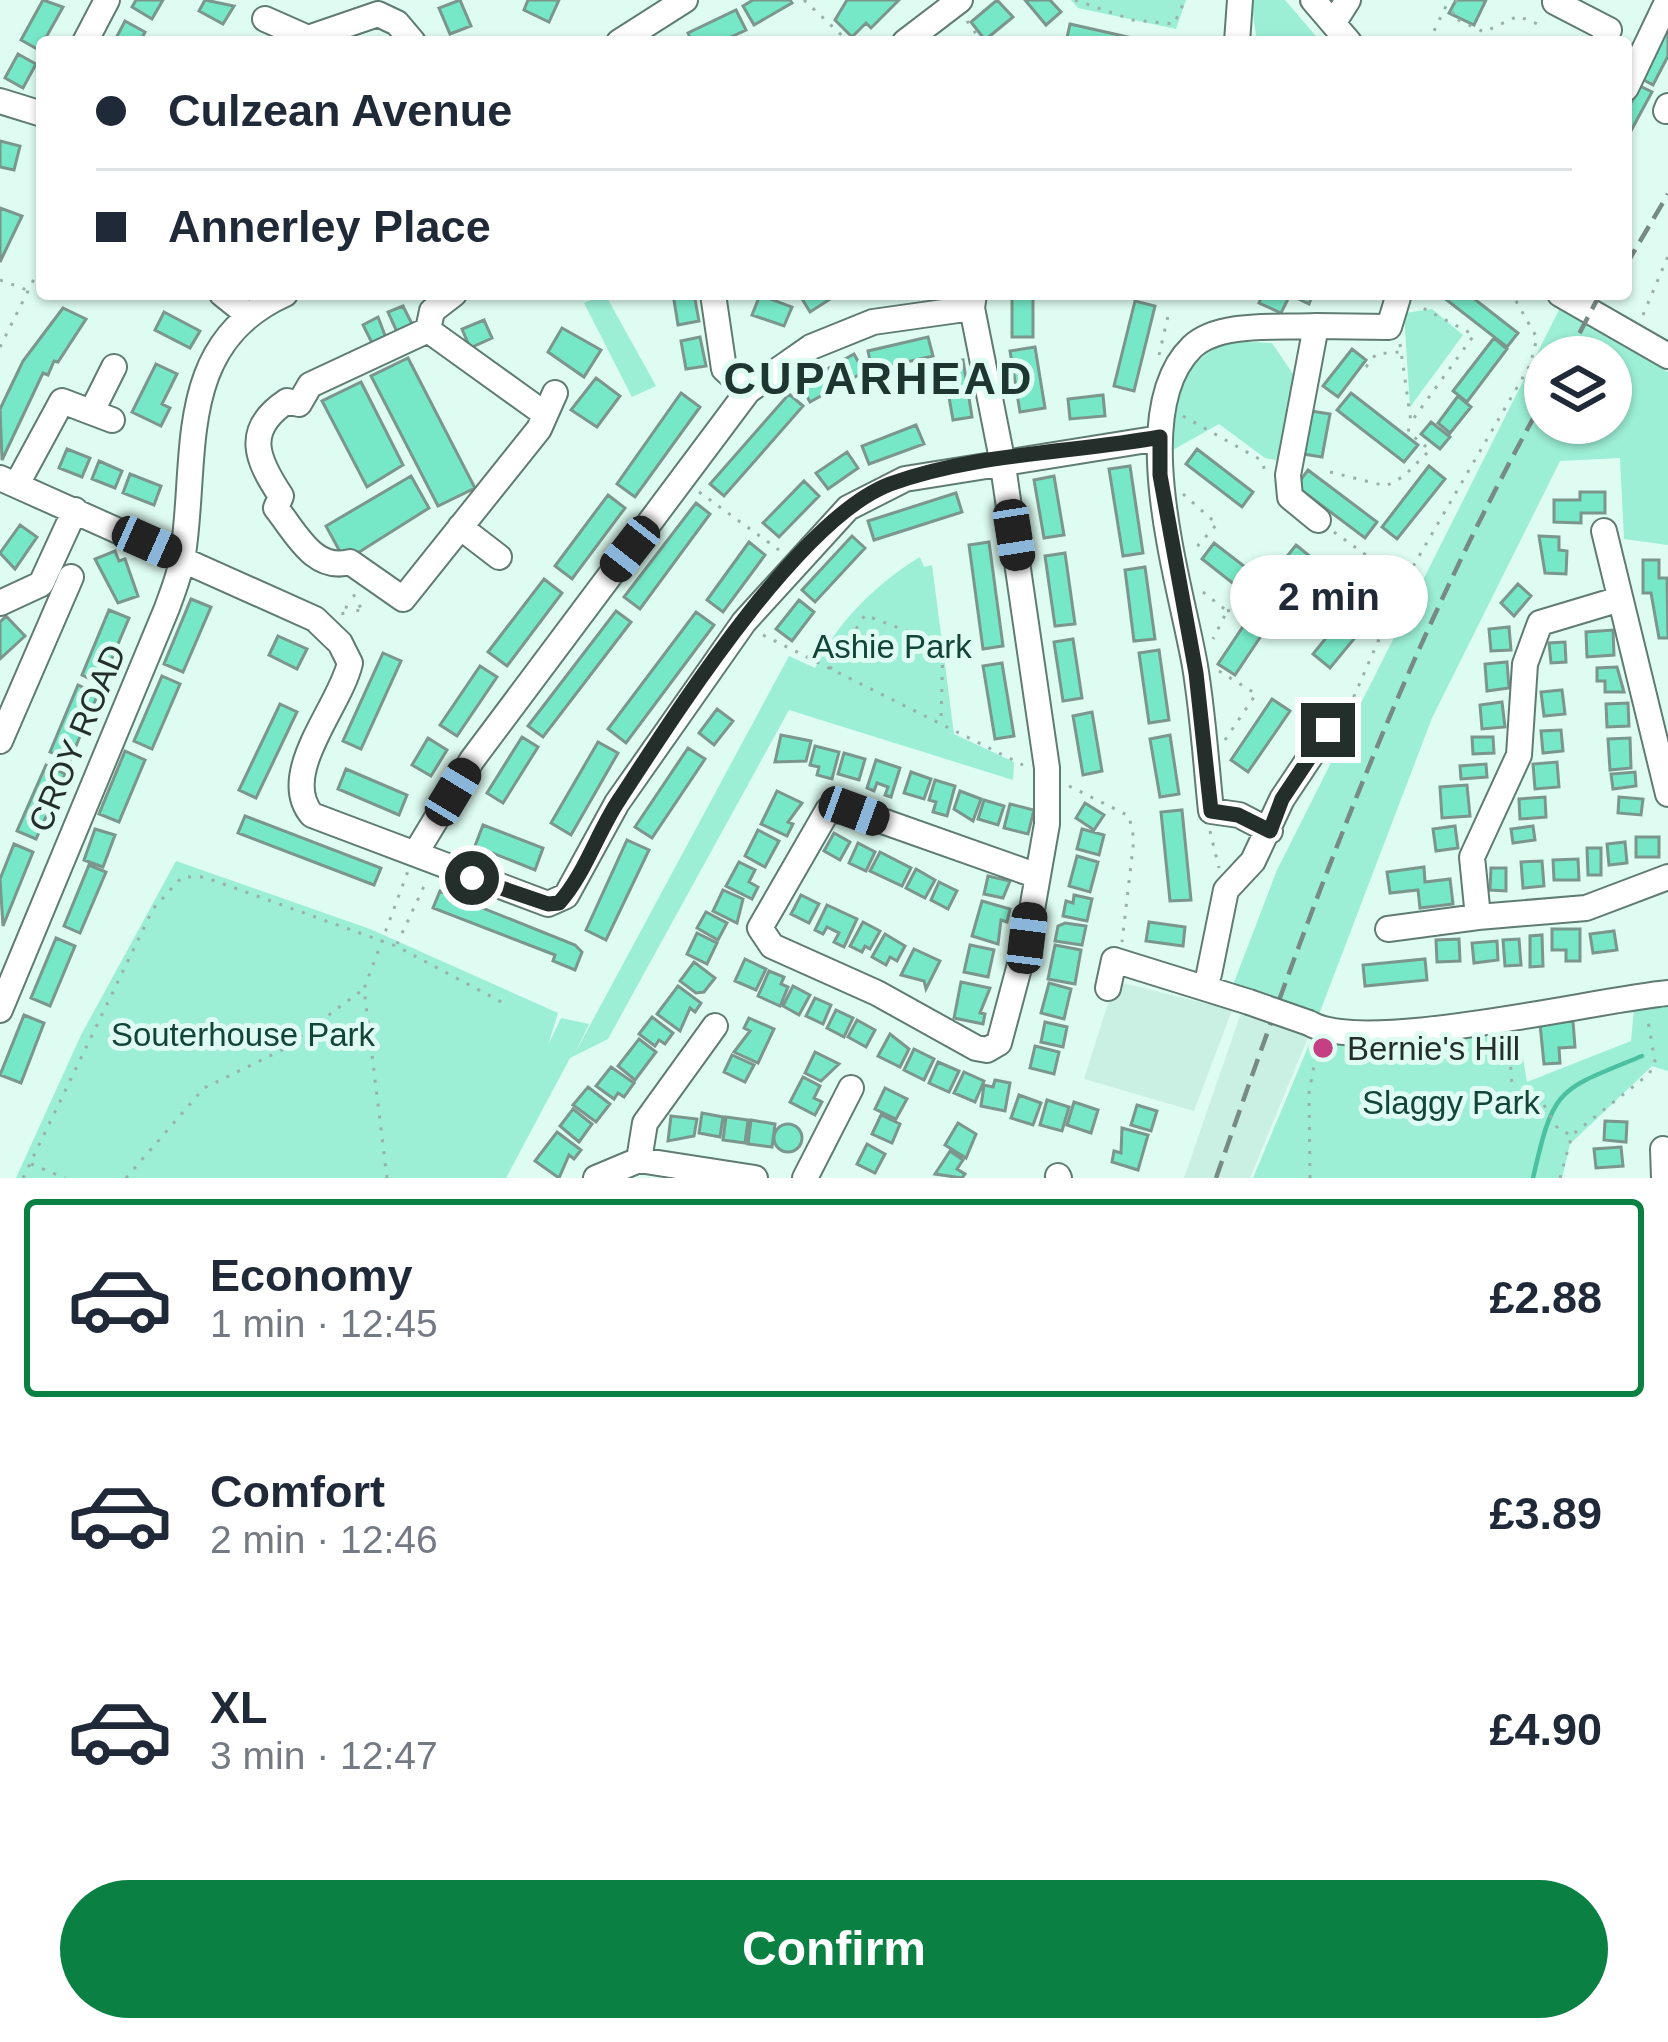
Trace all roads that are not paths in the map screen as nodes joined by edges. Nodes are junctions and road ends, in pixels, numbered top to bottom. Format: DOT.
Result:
graph roads {
  1 [pos="106,0"];
  2 [pos="685,0"];
  3 [pos="1240,0"];
  4 [pos="1313,0"];
  5 [pos="1348,0"];
  6 [pos="1668,0"];
  7 [pos="1555,2"];
  8 [pos="260,9"];
  9 [pos="964,11"];
  10 [pos="1342,32"];
  11 [pos="88,36"];
  12 [pos="305,36"];
  13 [pos="314,36"];
  14 [pos="408,36"];
  15 [pos="628,36"];
  16 [pos="916,36"];
  17 [pos="1237,36"];
  18 [pos="1606,36"];
  19 [pos="1632,43"];
  20 [pos="1645,47"];
  21 [pos="1632,75"];
  22 [pos="0,101"];
  23 [pos="36,112"];
  24 [pos="230,300"];
  25 [pos="274,300"];
  26 [pos="446,300"];
  27 [pos="714,300"];
  28 [pos="1396,300"];
  29 [pos="1570,300"];
  30 [pos="973,301"];
  31 [pos="247,314"];
  32 [pos="1316,326"];
  33 [pos="428,330"];
  34 [pos="1668,356"];
  35 [pos="114,367"];
  36 [pos="748,391"];
  37 [pos="1160,437"];
  38 [pos="1003,459"];
  39 [pos="9,481"];
  40 [pos="75,510"];
  41 [pos="1318,520"];
  42 [pos="460,527"];
  43 [pos="1604,531"];
  44 [pos="499,557"];
  45 [pos="183,558"];
  46 [pos="71,577"];
  47 [pos="32,591"];
  48 [pos="1620,599"];
  49 [pos="0,603"];
  50 [pos="54,617"];
  51 [pos="1328,730"];
  52 [pos="1660,733"];
  53 [pos="0,741"];
  54 [pos="1668,794"];
  55 [pos="1270,831"];
  56 [pos="425,859"];
  57 [pos="1035,874"];
  58 [pos="1668,877"];
  59 [pos="1478,917"];
  60 [pos="1388,928"];
  61 [pos="1209,974"];
  62 [pos="1108,988"];
  63 [pos="1657,994"];
  64 [pos="0,1010"];
  65 [pos="716,1026"];
  66 [pos="685,1068"];
  67 [pos="708,1085"];
  68 [pos="851,1088"];
  69 [pos="832,1128"];
  70 [pos="857,1141"];
  71 [pos="1663,1149"];
  72 [pos="639,1160"];
  73 [pos="596,1178"];
  74 [pos="755,1178"];
  75 [pos="805,1178"];
  76 [pos="1664,1178"];
  1 -- 11 [label="street"];
  2 -- 15 [label="street"];
  3 -- 17 [label="street"];
  4 -- 10 [label="street"];
  5 -- 10 [label="street"];
  6 -- 20 [label="street"];
  7 -- 18 [label="street"];
  8 -- 12 [label="street"];
  9 -- 16 [label="street"];
  13 -- 14 [label="street"];
  19 -- 20 [label="street"];
  20 -- 21 [label="street"];
  22 -- 23 [label="street"];
  24 -- 31 [label="street"];
  25 -- 31 [label="street"];
  26 -- 33 [label="street"];
  27 -- 36 [label="street"];
  28 -- 32 [label="street"];
  29 -- 34 [label="street"];
  30 -- 36 [label="street"];
  30 -- 38 [label="street"];
  31 -- 45 [label="street, CROY ROAD"];
  32 -- 37 [label="street"];
  32 -- 41 [label="street"];
  33 -- 42 [label="street"];
  33 -- 42 [label="street"];
  35 -- 39 [label="street"];
  36 -- 56 [label="street"];
  37 -- 38 [label="street"];
  37 -- 55 [label="street"];
  38 -- 56 [label="street"];
  38 -- 57 [label="street"];
  39 -- 40 [label="street"];
  40 -- 45 [label="street"];
  40 -- 47 [label="street"];
  42 -- 44 [label="street"];
  43 -- 48 [label="street"];
  45 -- 56 [label="street"];
  45 -- 64 [label="street, CROY ROAD"];
  46 -- 50 [label="street"];
  47 -- 49 [label="street"];
  47 -- 50 [label="street"];
  48 -- 52 [label="street"];
  48 -- 59 [label="street"];
  50 -- 53 [label="street"];
  51 -- 55 [label="street"];
  52 -- 54 [label="street"];
  55 -- 61 [label="street"];
  57 -- 57 [label="street"];
  58 -- 59 [label="street"];
  59 -- 60 [label="street"];
  62 -- 63 [label="street, bridge"];
  65 -- 66 [label="street"];
  66 -- 67 [label="street"];
  66 -- 72 [label="street"];
  68 -- 69 [label="street"];
  69 -- 70 [label="street"];
  69 -- 75 [label="street"];
  71 -- 76 [label="street"];
  72 -- 73 [label="street"];
  72 -- 74 [label="street"];
}
